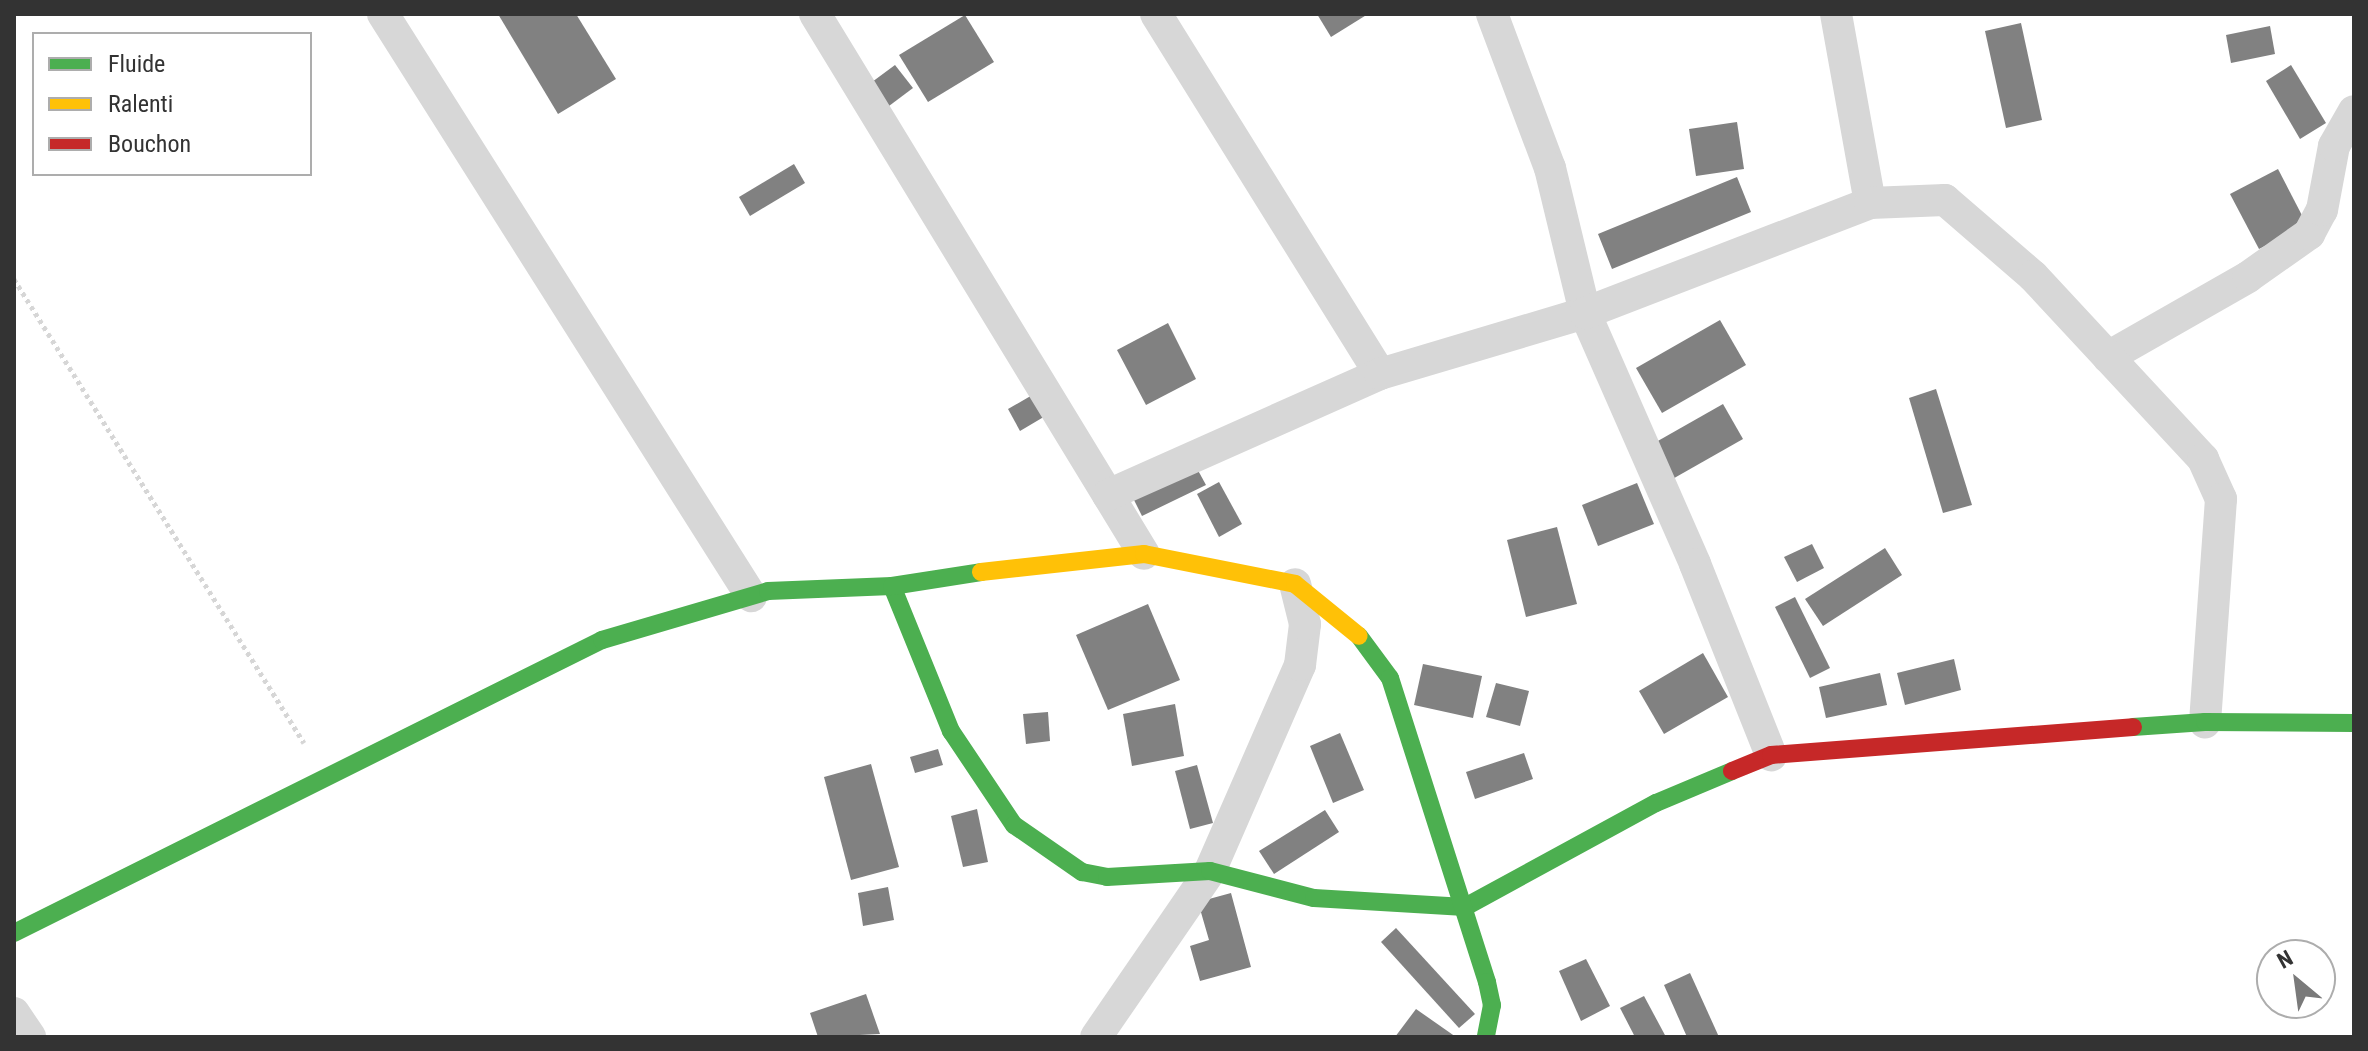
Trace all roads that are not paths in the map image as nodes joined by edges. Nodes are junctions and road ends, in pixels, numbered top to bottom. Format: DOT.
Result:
graph roads {
  1 [pos="383,14"];
  2 [pos="815,14"];
  3 [pos="1156,14"];
  4 [pos="1492,14"];
  5 [pos="1836,14"];
  6 [pos="2354,111"];
  7 [pos="1870,203"];
  8 [pos="1585,313"];
  9 [pos="2108,357"];
  10 [pos="1380,374"];
  11 [pos="1108,495"];
  12 [pos="1144,554"];
  13 [pos="1295,584"];
  14 [pos="892,586"];
  15 [pos="751,596"];
  16 [pos="2205,722"];
  17 [pos="2354,723"];
  18 [pos="1771,755"];
  19 [pos="1210,871"];
  20 [pos="1465,907"];
  21 [pos="14,933"];
  22 [pos="14,1013"];
  23 [pos="30,1037"];
  24 [pos="1096,1037"];
  25 [pos="1486,1037"];
  1 -- 15 [label="street"];
  2 -- 11 [label="street"];
  3 -- 10 [label="street"];
  4 -- 8 [label="street"];
  5 -- 7 [label="street"];
  6 -- 9 [label="street"];
  7 -- 8 [label="street"];
  7 -- 9 [label="street"];
  8 -- 10 [label="street"];
  8 -- 18 [label="street"];
  9 -- 16 [label="street"];
  10 -- 11 [label="street"];
  11 -- 12 [label="street"];
  12 -- 13 [label="street"];
  12 -- 14 [label="street"];
  13 -- 19 [label="street"];
  13 -- 20 [label="street"];
  14 -- 15 [label="street"];
  14 -- 19 [label="street"];
  15 -- 21 [label="street"];
  16 -- 17 [label="street"];
  16 -- 18 [label="street"];
  18 -- 20 [label="street"];
  19 -- 20 [label="street"];
  19 -- 24 [label="street"];
  20 -- 25 [label="street"];
  22 -- 23 [label="street"];
}
